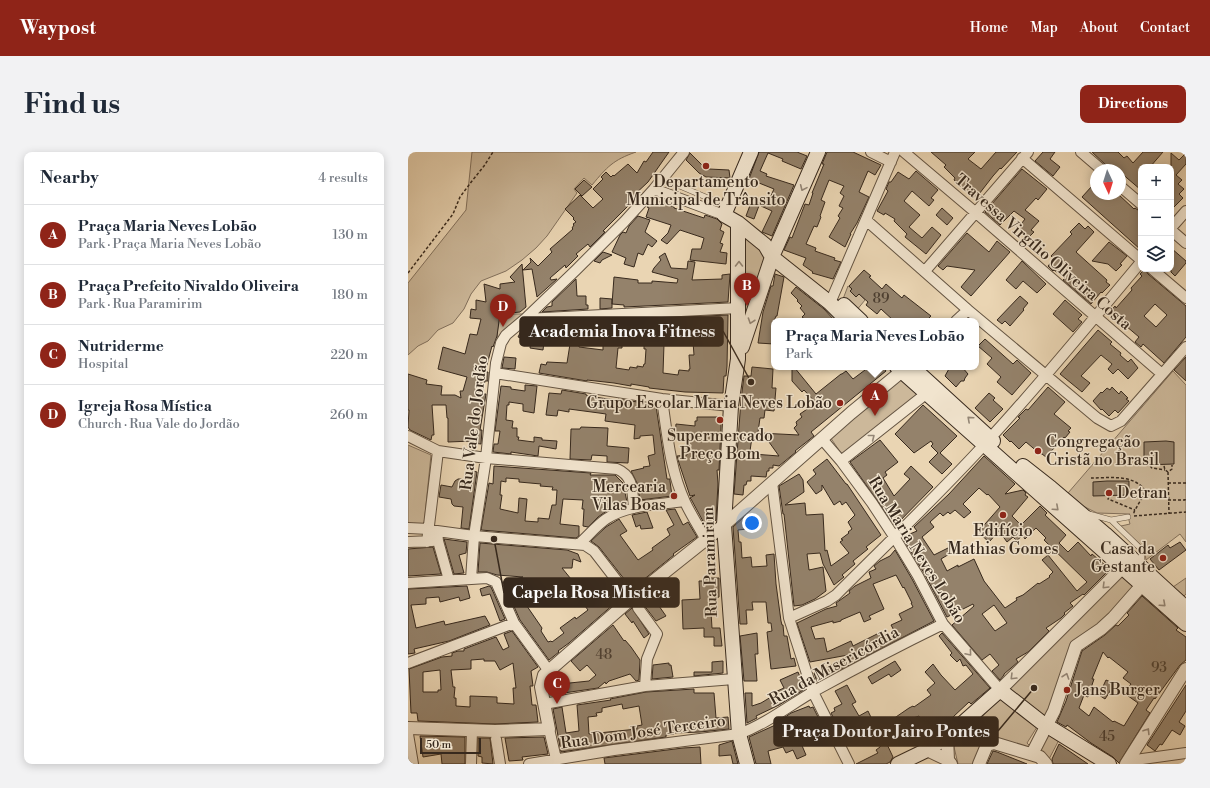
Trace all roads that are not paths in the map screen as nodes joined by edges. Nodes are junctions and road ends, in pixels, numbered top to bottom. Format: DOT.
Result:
graph roads {
  1 [pos="684,152"];
  2 [pos="751,152"];
  3 [pos="818,152"];
  4 [pos="871,152"];
  5 [pos="895,152"];
  6 [pos="904,152"];
  7 [pos="1081,152"];
  8 [pos="1025,154"];
  9 [pos="890,162"];
  10 [pos="1095,164"];
  11 [pos="663,179"];
  12 [pos="654,189"];
  13 [pos="1126,191"];
  14 [pos="1138,201"];
  15 [pos="726,211"];
  16 [pos="1186,211"];
  17 [pos="975,212"];
  18 [pos="866,220"];
  19 [pos="738,223"];
  20 [pos="1174,225"];
  21 [pos="1174,232"];
  22 [pos="1186,243"];
  23 [pos="771,251"];
  24 [pos="1138,258"];
  25 [pos="1138,265"];
  26 [pos="925,271"];
  27 [pos="1156,272"];
  28 [pos="1186,298"];
  29 [pos="832,299"];
  30 [pos="739,308"];
  31 [pos="968,310"];
  32 [pos="1095,317"];
  33 [pos="846,318"];
  34 [pos="857,318"];
  35 [pos="959,318"];
  36 [pos="978,318"];
  37 [pos="525,319"];
  38 [pos="979,319"];
  39 [pos="1186,347"];
  40 [pos="738,358"];
  41 [pos="903,370"];
  42 [pos="907,370"];
  43 [pos="907,370"];
  44 [pos="495,373"];
  45 [pos="1162,374"];
  46 [pos="1046,375"];
  47 [pos="927,393"];
  48 [pos="662,399"];
  49 [pos="731,406"];
  50 [pos="408,436"];
  51 [pos="822,439"];
  52 [pos="987,442"];
  53 [pos="438,451"];
  54 [pos="486,458"];
  55 [pos="841,461"];
  56 [pos="772,482"];
  57 [pos="684,501"];
  58 [pos="634,508"];
  59 [pos="1075,516"];
  60 [pos="1128,517"];
  61 [pos="1111,520"];
  62 [pos="724,525"];
  63 [pos="408,528"];
  64 [pos="435,534"];
  65 [pos="474,536"];
  66 [pos="895,538"];
  67 [pos="706,540"];
  68 [pos="408,542"];
  69 [pos="579,544"];
  70 [pos="1122,568"];
  71 [pos="1142,572"];
  72 [pos="471,579"];
  73 [pos="449,580"];
  74 [pos="408,583"];
  75 [pos="635,604"];
  76 [pos="1186,608"];
  77 [pos="789,618"];
  78 [pos="514,623"];
  79 [pos="943,624"];
  80 [pos="1186,624"];
  81 [pos="408,663"];
  82 [pos="1186,669"];
  83 [pos="549,671"];
  84 [pos="734,679"];
  85 [pos="645,686"];
  86 [pos="1000,690"];
  87 [pos="813,692"];
  88 [pos="544,704"];
  89 [pos="1048,726"];
  90 [pos="408,728"];
  91 [pos="549,729"];
  92 [pos="472,730"];
  93 [pos="408,734"];
  94 [pos="739,734"];
  95 [pos="947,737"];
  96 [pos="496,739"];
  97 [pos="926,750"];
  98 [pos="1186,753"];
  99 [pos="1032,754"];
  100 [pos="556,759"];
  101 [pos="950,762"];
  102 [pos="1127,762"];
  103 [pos="413,764"];
  104 [pos="471,764"];
  105 [pos="500,764"];
  106 [pos="529,764"];
  107 [pos="748,764"];
  108 [pos="848,764"];
  109 [pos="898,764"];
  110 [pos="979,764"];
  111 [pos="1046,764"];
  112 [pos="1109,764"];
  1 -- 11 [label="street, Rua Vale do Jordão"];
  2 -- 15 [label="main road"];
  3 -- 23 [label="main road, Rua Paramirim, one-way"];
  4 -- 9 [label="street"];
  5 -- 9 [label="street"];
  6 -- 17 [label="street, Travessa Virgílio Oliveira Costa"];
  7 -- 10 [label="street"];
  8 -- 17 [label="street"];
  8 -- 24 [label="street"];
  9 -- 18 [label="street"];
  11 -- 12 [label="street, Rua Vale do Jordão"];
  11 -- 15 [label="lane"];
  12 -- 15 [label="street"];
  12 -- 37 [label="street, Rua Vale do Jordão"];
  13 -- 14 [label="street"];
  15 -- 19 [label="main road"];
  16 -- 20 [label="street"];
  17 -- 26 [label="street"];
  17 -- 32 [label="street, Travessa Virgílio Oliveira Costa"];
  18 -- 26 [label="street"];
  18 -- 29 [label="street"];
  19 -- 23 [label="main road"];
  30 -- 19 [label="main road, Rua Paramirim, one-way"];
  21 -- 22 [label="street"];
  23 -- 29 [label="main road"];
  23 -- 40 [label="main road, Rua Paramirim, one-way"];
  25 -- 32 [label="street"];
  26 -- 31 [label="street"];
  27 -- 28 [label="street"];
  29 -- 33 [label="main road"];
  29 -- 34 [label="main road"];
  30 -- 37 [label="street"];
  30 -- 40 [label="main road, Rua Paramirim"];
  31 -- 35 [label="street"];
  31 -- 36 [label="street"];
  32 -- 45 [label="street, Travessa Virgílio Oliveira Costa"];
  32 -- 46 [label="street"];
  37 -- 44 [label="street, Rua Vale do Jordão"];
  38 -- 46 [label="street"];
  39 -- 45 [label="street"];
  40 -- 49 [label="main road, Rua Paramirim"];
  41 -- 51 [label="street"];
  42 -- 47 [label="main road"];
  52 -- 43 [label="main road, one-way"];
  44 -- 48 [label="street"];
  44 -- 54 [label="street, Rua Vale do Jordão"];
  45 -- 46 [label="street"];
  46 -- 52 [label="street"];
  47 -- 52 [label="main road"];
  55 -- 47 [label="street, one-way"];
  48 -- 49 [label="street"];
  48 -- 57 [label="street"];
  49 -- 62 [label="main road, Rua Paramirim"];
  50 -- 53 [label="street"];
  51 -- 55 [label="street, Rua Maria Neves Lobão"];
  51 -- 56 [label="street"];
  52 -- 59 [label="main road"];
  52 -- 66 [label="street"];
  53 -- 54 [label="street"];
  53 -- 64 [label="street"];
  54 -- 58 [label="street"];
  54 -- 65 [label="street, Rua Vale do Jordão"];
  55 -- 66 [label="street, Rua Maria Neves Lobão"];
  56 -- 62 [label="street"];
  56 -- 77 [label="street"];
  57 -- 58 [label="street"];
  57 -- 67 [label="street"];
  58 -- 69 [label="street"];
  59 -- 61 [label="lane"];
  59 -- 70 [label="main road"];
  59 -- 71 [label="main road"];
  60 -- 61 [label="lane"];
  61 -- 71 [label="lane"];
  62 -- 67 [label="street"];
  62 -- 84 [label="main road, Rua Paramirim"];
  63 -- 64 [label="street"];
  64 -- 65 [label="street"];
  64 -- 68 [label="street"];
  64 -- 73 [label="street"];
  65 -- 69 [label="street"];
  65 -- 72 [label="street, Rua Vale do Jordão"];
  66 -- 77 [label="street"];
  66 -- 79 [label="street, Rua Maria Neves Lobão"];
  67 -- 75 [label="street"];
  69 -- 75 [label="street"];
  70 -- 71 [label="main road"];
  70 -- 71 [label="street"];
  70 -- 86 [label="street, one-way"];
  71 -- 76 [label="main road"];
  71 -- 80 [label="main road, one-way"];
  89 -- 71 [label="street, one-way"];
  72 -- 73 [label="street"];
  72 -- 78 [label="street"];
  73 -- 74 [label="street"];
  75 -- 83 [label="street"];
  75 -- 85 [label="street"];
  77 -- 87 [label="street"];
  78 -- 81 [label="street"];
  78 -- 83 [label="street"];
  79 -- 86 [label="street, Rua Maria Neves Lobão, one-way"];
  79 -- 87 [label="street, Rua da Misericórdia"];
  102 -- 82 [label="street, one-way"];
  83 -- 88 [label="street"];
  84 -- 85 [label="street"];
  84 -- 94 [label="main road, Rua Paramirim"];
  85 -- 88 [label="street"];
  86 -- 89 [label="main road"];
  86 -- 95 [label="main road"];
  87 -- 94 [label="street, Rua da Misericórdia"];
  87 -- 108 [label="street"];
  88 -- 91 [label="street"];
  89 -- 99 [label="street"];
  89 -- 112 [label="main road"];
  90 -- 92 [label="street"];
  91 -- 92 [label="street"];
  91 -- 100 [label="street"];
  92 -- 104 [label="street"];
  93 -- 103 [label="street"];
  94 -- 100 [label="street, Rua Dom José Terceiro"];
  94 -- 107 [label="main road, Rua Paramirim"];
  95 -- 97 [label="main road"];
  95 -- 101 [label="street"];
  96 -- 105 [label="street"];
  97 -- 101 [label="street"];
  97 -- 109 [label="main road"];
  98 -- 102 [label="street"];
  99 -- 110 [label="street"];
  99 -- 111 [label="street"];
  100 -- 106 [label="street, Rua Dom José Terceiro"];
}
